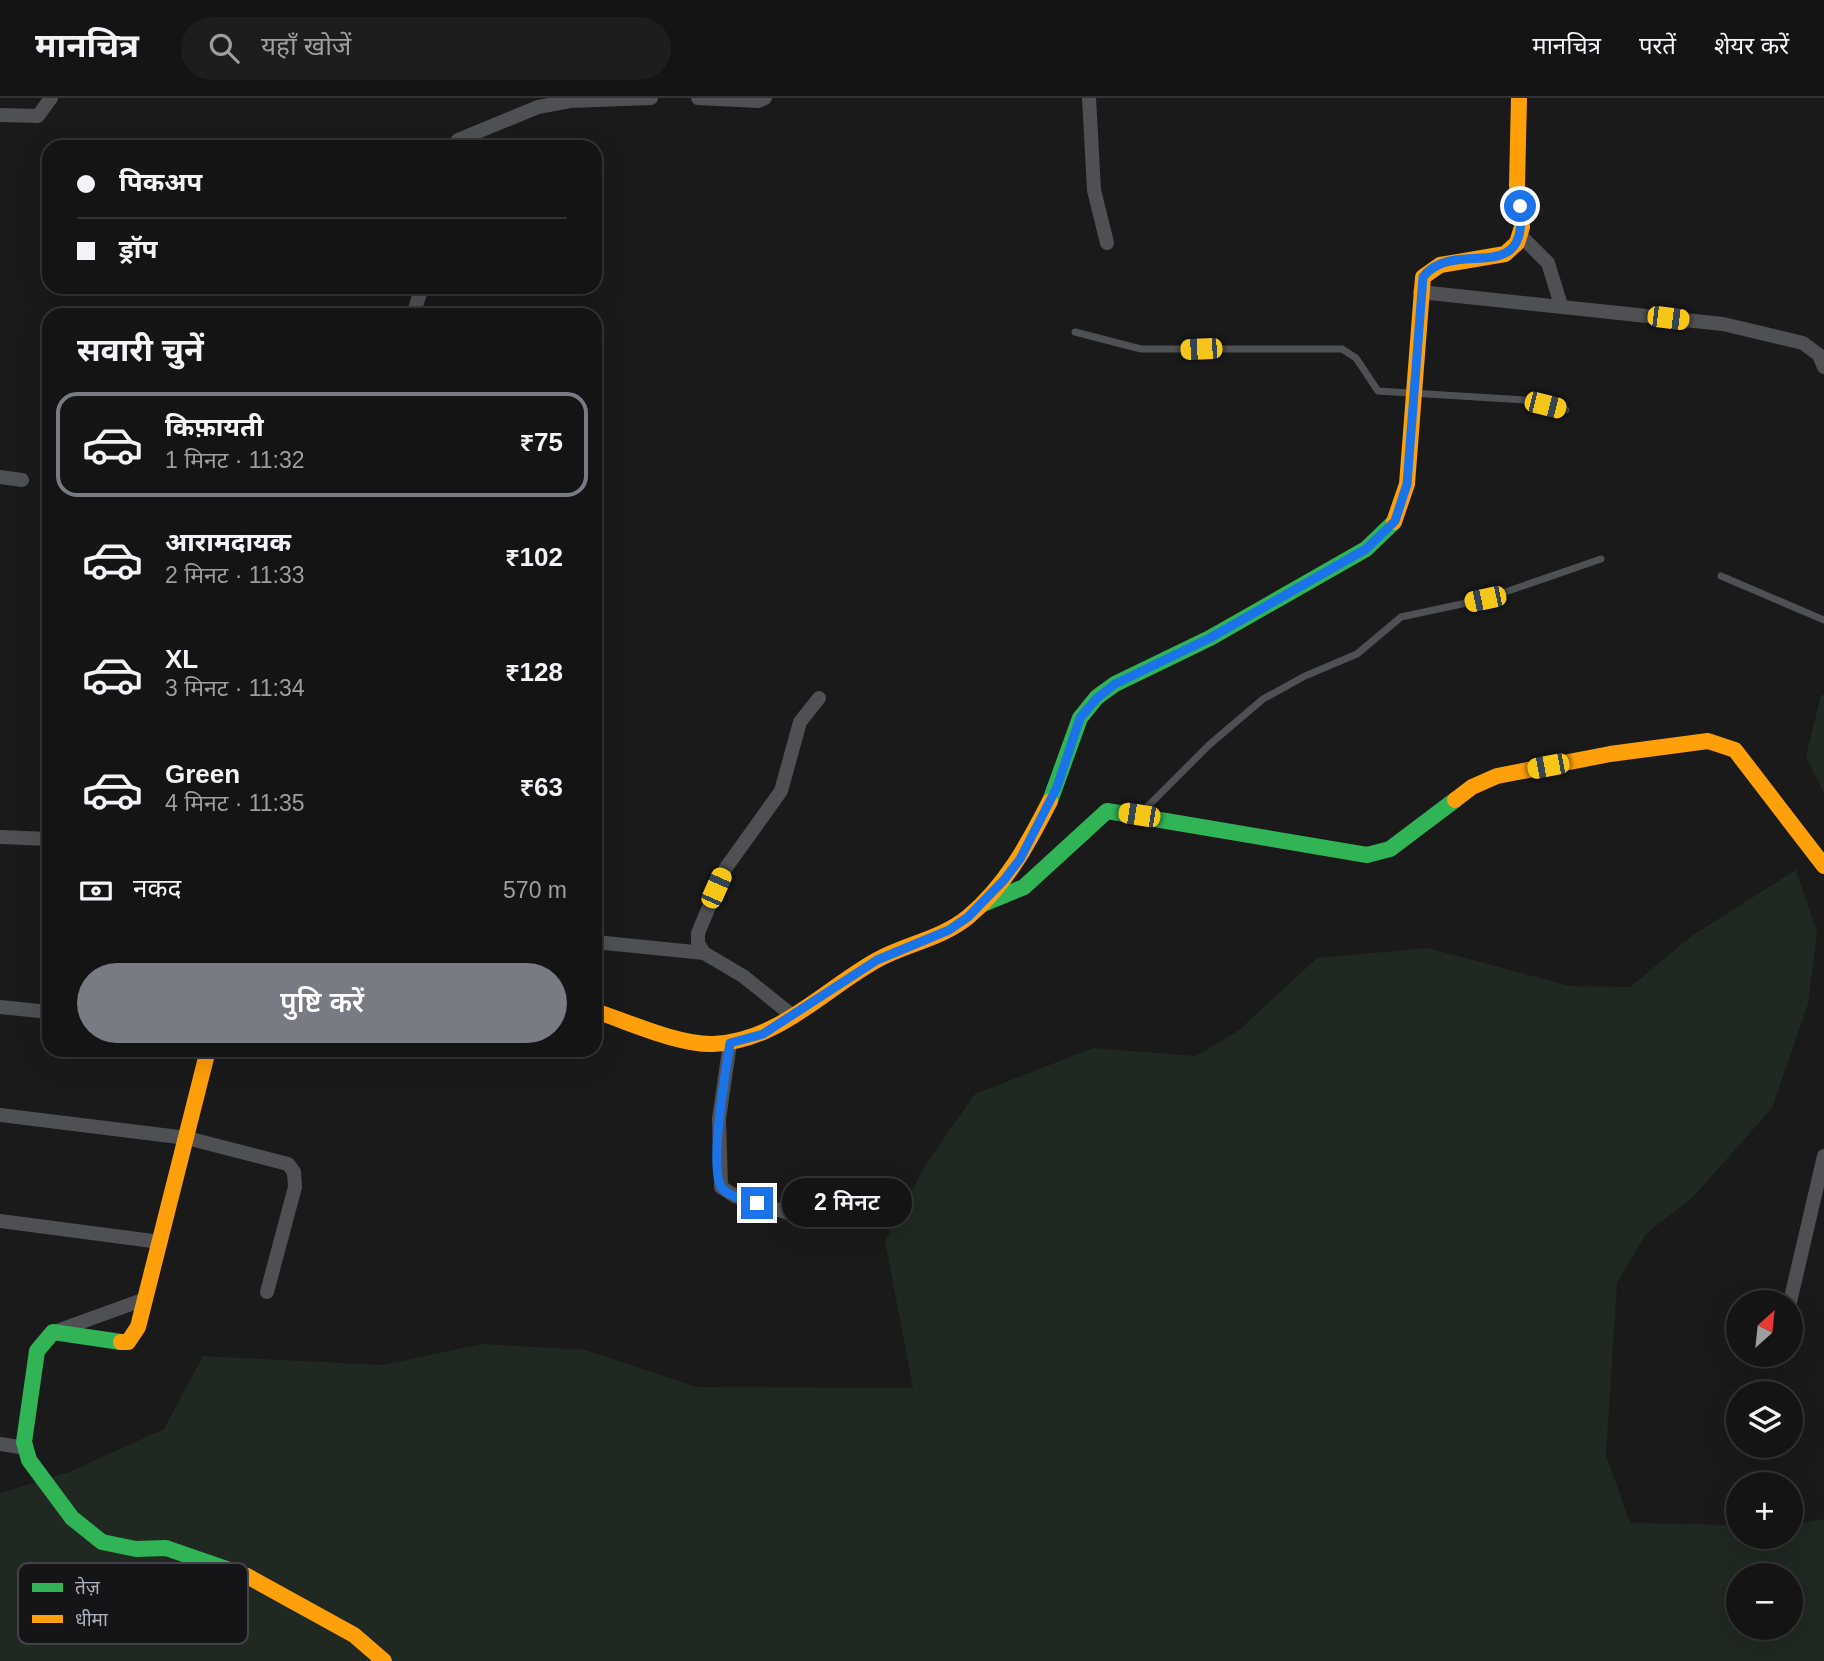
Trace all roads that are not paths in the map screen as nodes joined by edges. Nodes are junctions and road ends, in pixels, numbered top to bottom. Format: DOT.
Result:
graph roads {
  1 [pos="51,98"];
  2 [pos="651,98"];
  3 [pos="698,98"];
  4 [pos="765,98"];
  5 [pos="1089,98"];
  6 [pos="1519,98"];
  7 [pos="0,116"];
  8 [pos="460,140"];
  9 [pos="1521,236"];
  10 [pos="1107,243"];
  11 [pos="1420,292"];
  12 [pos="1561,305"];
  13 [pos="1076,332"];
  14 [pos="1822,359"];
  15 [pos="1413,392"];
  16 [pos="1566,410"];
  17 [pos="0,477"];
  18 [pos="22,480"];
  19 [pos="1601,559"];
  20 [pos="1721,576"];
  21 [pos="1824,620"];
  22 [pos="820,698"];
  23 [pos="1139,815"];
  24 [pos="0,837"];
  25 [pos="42,839"];
  26 [pos="1824,866"];
  27 [pos="982,904"];
  28 [pos="602,943"];
  29 [pos="704,953"];
  30 [pos="0,1007"];
  31 [pos="42,1011"];
  32 [pos="602,1012"];
  33 [pos="794,1017"];
  34 [pos="730,1043"];
  35 [pos="206,1057"];
  36 [pos="0,1115"];
  37 [pos="187,1138"];
  38 [pos="1823,1163"];
  39 [pos="801,1217"];
  40 [pos="0,1221"];
  41 [pos="160,1242"];
  42 [pos="1793,1290"];
  43 [pos="267,1292"];
  44 [pos="145,1298"];
  45 [pos="53,1332"];
  46 [pos="0,1444"];
  47 [pos="26,1448"];
  48 [pos="208,1563"];
  49 [pos="248,1576"];
  50 [pos="384,1661"];
  1 -- 7 [label="street"];
  2 -- 8 [label="street"];
  3 -- 4 [label="street"];
  5 -- 10 [label="street"];
  6 -- 9 [label="street"];
  9 -- 11 [label="street"];
  9 -- 12 [label="street"];
  11 -- 12 [label="street"];
  11 -- 15 [label="street"];
  12 -- 14 [label="street"];
  13 -- 15 [label="lane"];
  15 -- 16 [label="lane"];
  15 -- 27 [label="street"];
  17 -- 18 [label="street"];
  19 -- 23 [label="lane"];
  20 -- 21 [label="lane"];
  22 -- 29 [label="street"];
  23 -- 26 [label="street"];
  23 -- 27 [label="street"];
  24 -- 25 [label="street"];
  27 -- 33 [label="street"];
  28 -- 29 [label="street"];
  29 -- 33 [label="street"];
  30 -- 31 [label="street"];
  32 -- 34 [label="street"];
  33 -- 34 [label="street"];
  34 -- 39 [label="street"];
  35 -- 37 [label="street"];
  36 -- 37 [label="street"];
  37 -- 41 [label="street"];
  37 -- 43 [label="street"];
  38 -- 42 [label="street"];
  40 -- 41 [label="street"];
  41 -- 44 [label="street"];
  44 -- 45 [label="street"];
  44 -- 45 [label="street"];
  45 -- 47 [label="street"];
  46 -- 47 [label="street"];
  47 -- 48 [label="street"];
  49 -- 50 [label="street"];
}
